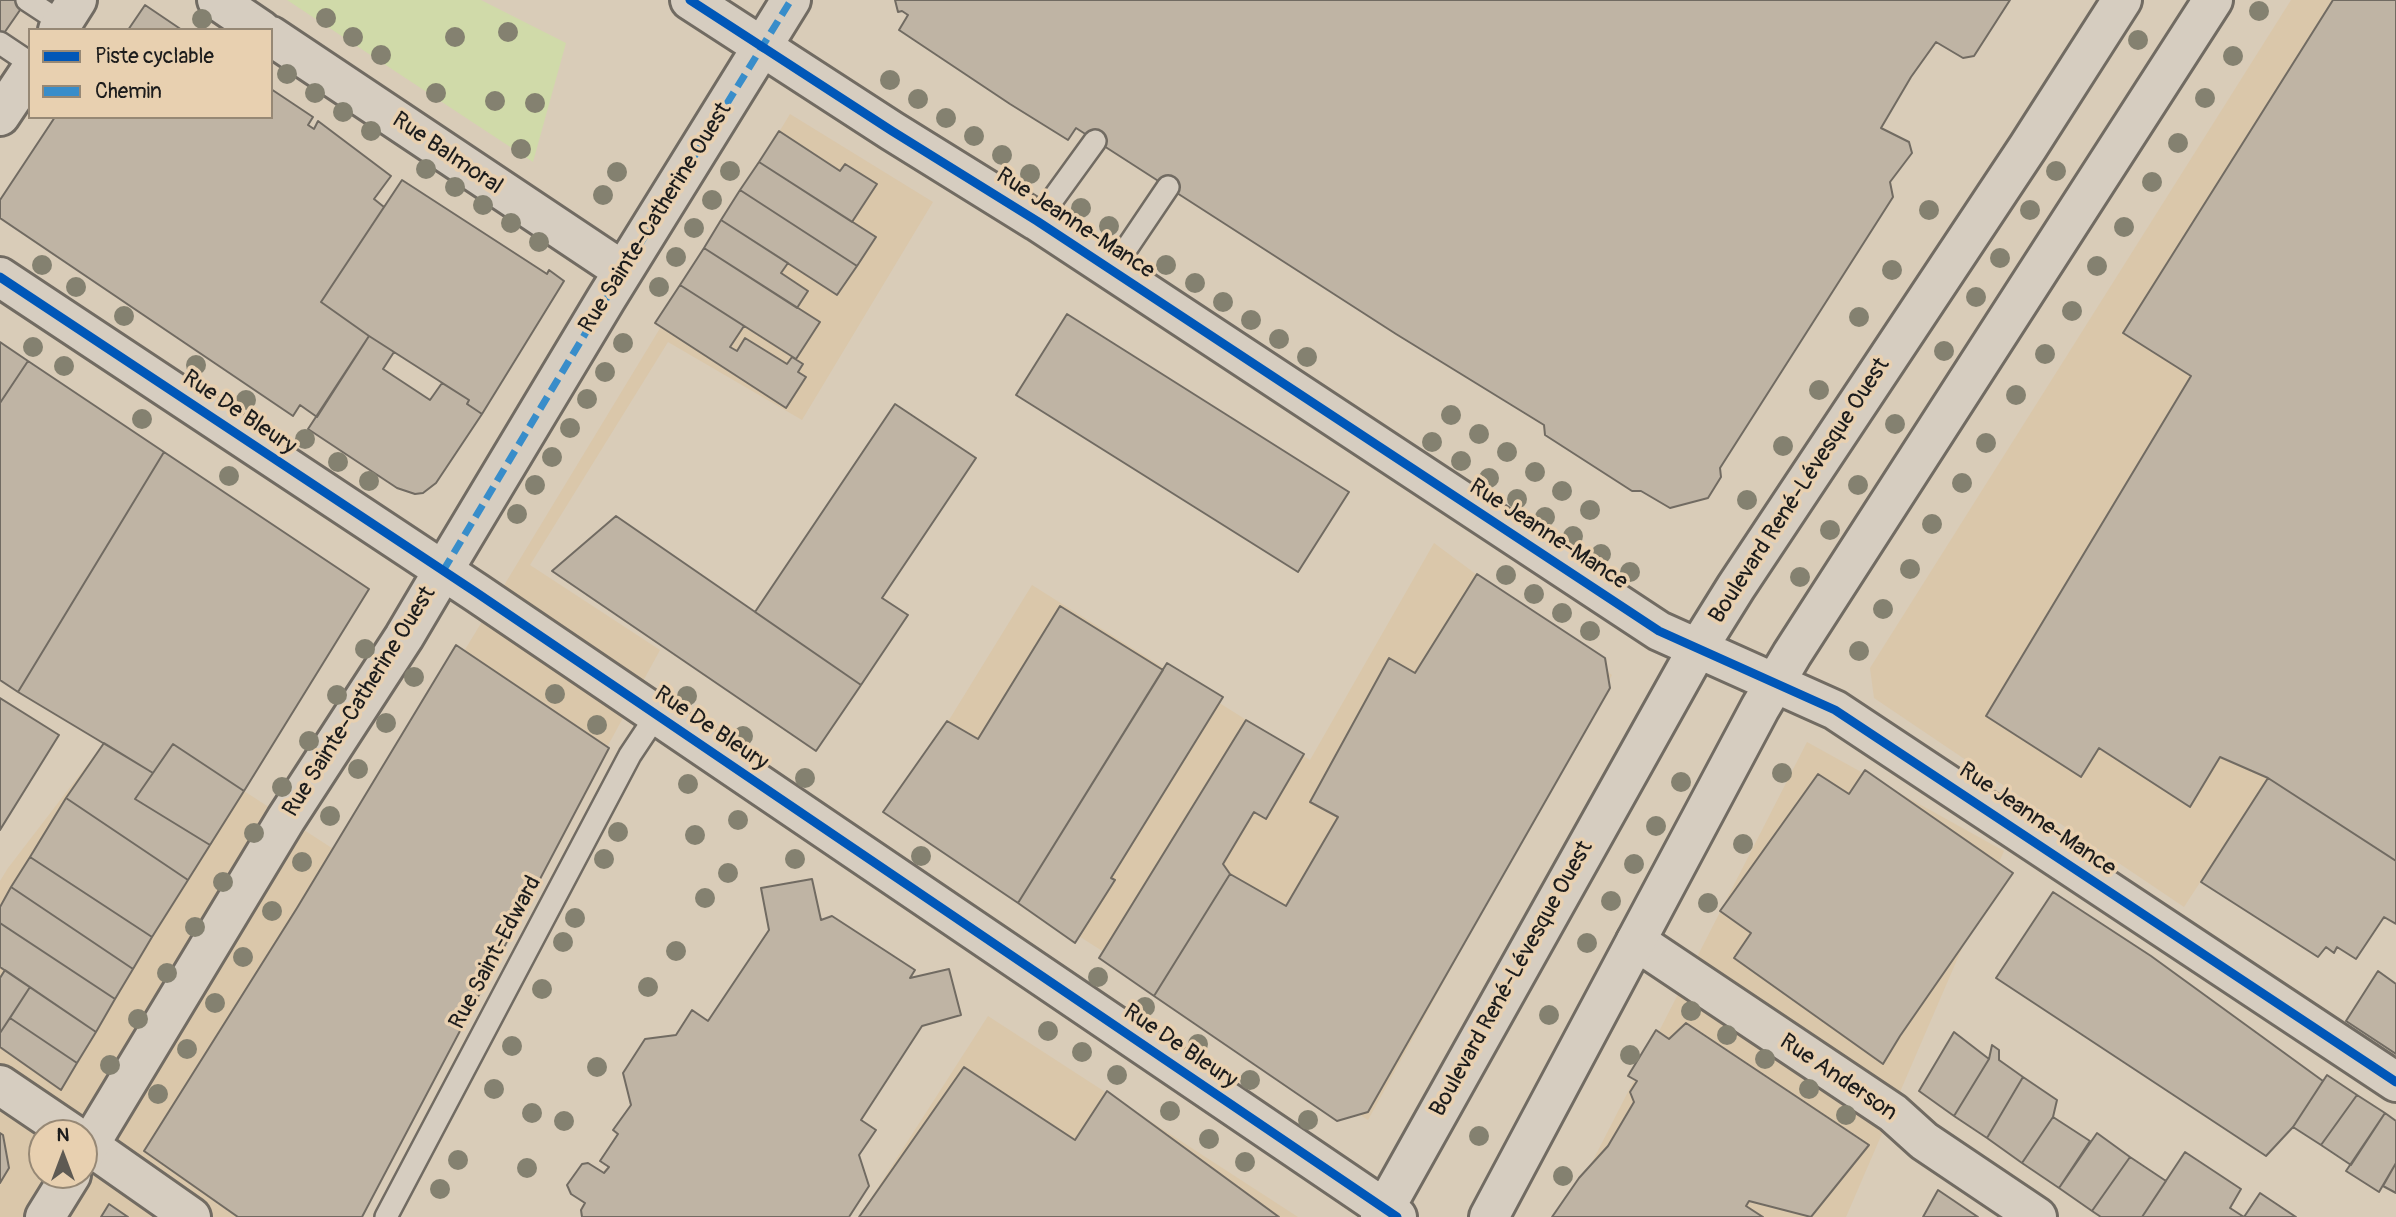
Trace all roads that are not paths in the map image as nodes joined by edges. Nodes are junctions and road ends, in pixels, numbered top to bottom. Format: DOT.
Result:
graph roads {
  1 [pos="27,0"];
  2 [pos="217,0"];
  3 [pos="690,0"];
  4 [pos="791,0"];
  5 [pos="2122,0"];
  6 [pos="2213,0"];
  7 [pos="66,18"];
  8 [pos="258,28"];
  9 [pos="273,37"];
  10 [pos="0,43"];
  11 [pos="762,47"];
  12 [pos="28,62"];
  13 [pos="28,74"];
  14 [pos="0,116"];
  15 [pos="1095,141"];
  16 [pos="1168,187"];
  17 [pos="1037,221"];
  18 [pos="1112,270"];
  19 [pos="623,271"];
  20 [pos="0,277"];
  21 [pos="443,571"];
  22 [pos="1698,648"];
  23 [pos="1775,684"];
  24 [pos="656,716"];
  25 [pos="1636,941"];
  26 [pos="2396,1082"];
  27 [pos="0,1085"];
  28 [pos="42,1119"];
  29 [pos="98,1121"];
  30 [pos="98,1161"];
  31 [pos="60,1189"];
  32 [pos="1387,1214"];
  33 [pos="45,1217"];
  34 [pos="191,1217"];
  35 [pos="386,1217"];
  36 [pos="1489,1217"];
  37 [pos="2037,1217"];
  1 -- 7 [label="lane"];
  2 -- 8 [label="street"];
  3 -- 11 [label="street, Rue Jeanne-Mance"];
  4 -- 11 [label="street, Rue Sainte-Catherine Ouest"];
  5 -- 22 [label="street, Boulevard René-Lévesque Ouest"];
  6 -- 23 [label="street"];
  9 -- 19 [label="street, Rue Balmoral"];
  10 -- 12 [label="lane"];
  11 -- 17 [label="street, Rue Jeanne-Mance"];
  11 -- 19 [label="street, Rue Sainte-Catherine Ouest"];
  13 -- 14 [label="street"];
  15 -- 17 [label="lane"];
  16 -- 18 [label="lane"];
  17 -- 18 [label="street, Rue Jeanne-Mance"];
  18 -- 22 [label="street, Rue Jeanne-Mance"];
  19 -- 21 [label="street, Rue Sainte-Catherine Ouest"];
  20 -- 21 [label="street, Rue De Bleury"];
  21 -- 24 [label="street, Rue De Bleury"];
  21 -- 29 [label="street, Rue Sainte-Catherine Ouest"];
  22 -- 23 [label="street, Rue Jeanne-Mance"];
  22 -- 32 [label="street, Boulevard René-Lévesque Ouest"];
  23 -- 25 [label="street"];
  23 -- 26 [label="street, Rue Jeanne-Mance"];
  24 -- 32 [label="street, Rue De Bleury"];
  24 -- 35 [label="lane, Rue Saint-Edward"];
  25 -- 36 [label="street"];
  25 -- 37 [label="street, Rue Anderson"];
  27 -- 28 [label="street"];
  30 -- 34 [label="street"];
  31 -- 33 [label="street, Rue Sainte-Catherine Ouest"];
}
